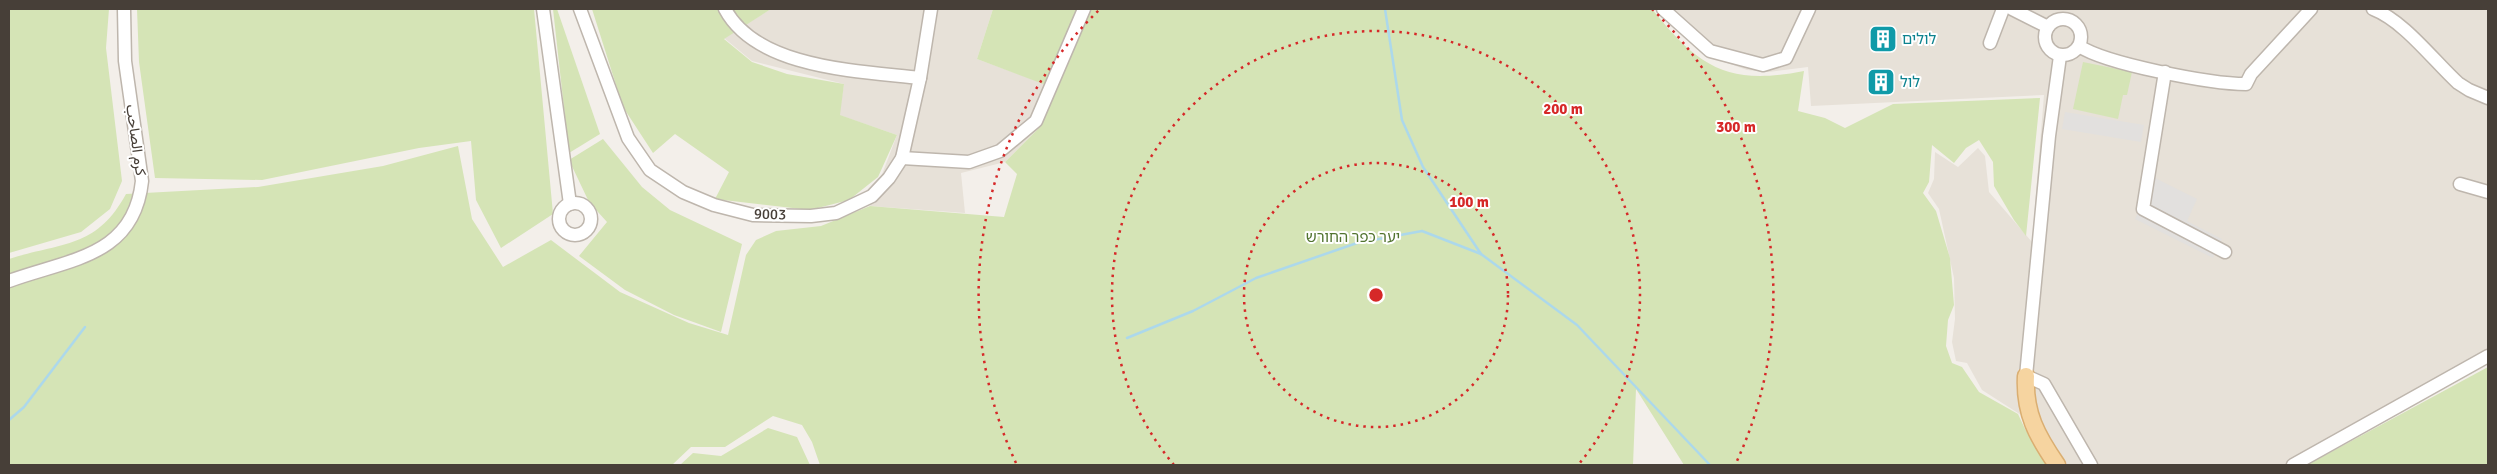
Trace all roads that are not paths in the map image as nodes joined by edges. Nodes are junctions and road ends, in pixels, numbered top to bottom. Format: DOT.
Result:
graph roads {
  1 [pos="124,9"];
  2 [pos="543,9"];
  3 [pos="580,9"];
  4 [pos="725,9"];
  5 [pos="931,9"];
  6 [pos="1084,9"];
  7 [pos="1663,9"];
  8 [pos="1808,9"];
  9 [pos="2002,9"];
  10 [pos="2012,9"];
  11 [pos="2311,9"];
  12 [pos="2373,9"];
  13 [pos="2067,14"];
  14 [pos="2048,26"];
  15 [pos="1990,43"];
  16 [pos="2079,46"];
  17 [pos="2060,56"];
  18 [pos="2165,72"];
  19 [pos="920,78"];
  20 [pos="2488,98"];
  21 [pos="902,158"];
  22 [pos="2460,184"];
  23 [pos="2488,192"];
  24 [pos="570,204"];
  25 [pos="2224,252"];
  26 [pos="9,281"];
  27 [pos="2488,356"];
  28 [pos="2026,376"];
  29 [pos="2057,465"];
  30 [pos="2091,465"];
  31 [pos="2293,465"];
  1 -- 26 [label="street, كرم الصاحب"];
  2 -- 24 [label="street"];
  3 -- 21 [label="street, 9003"];
  4 -- 19 [label="street"];
  5 -- 19 [label="street, 9003"];
  6 -- 21 [label="street"];
  7 -- 8 [label="street"];
  9 -- 15 [label="street"];
  10 -- 14 [label="street"];
  11 -- 18 [label="street"];
  12 -- 20 [label="street"];
  13 -- 14 [label="street"];
  13 -- 16 [label="street"];
  14 -- 17 [label="street"];
  16 -- 17 [label="street"];
  16 -- 18 [label="street"];
  17 -- 28 [label="street"];
  18 -- 25 [label="street"];
  19 -- 21 [label="street, 9003"];
  22 -- 23 [label="street"];
  27 -- 31 [label="street"];
  28 -- 29 [label="main road"];
  28 -- 30 [label="street"];
}
